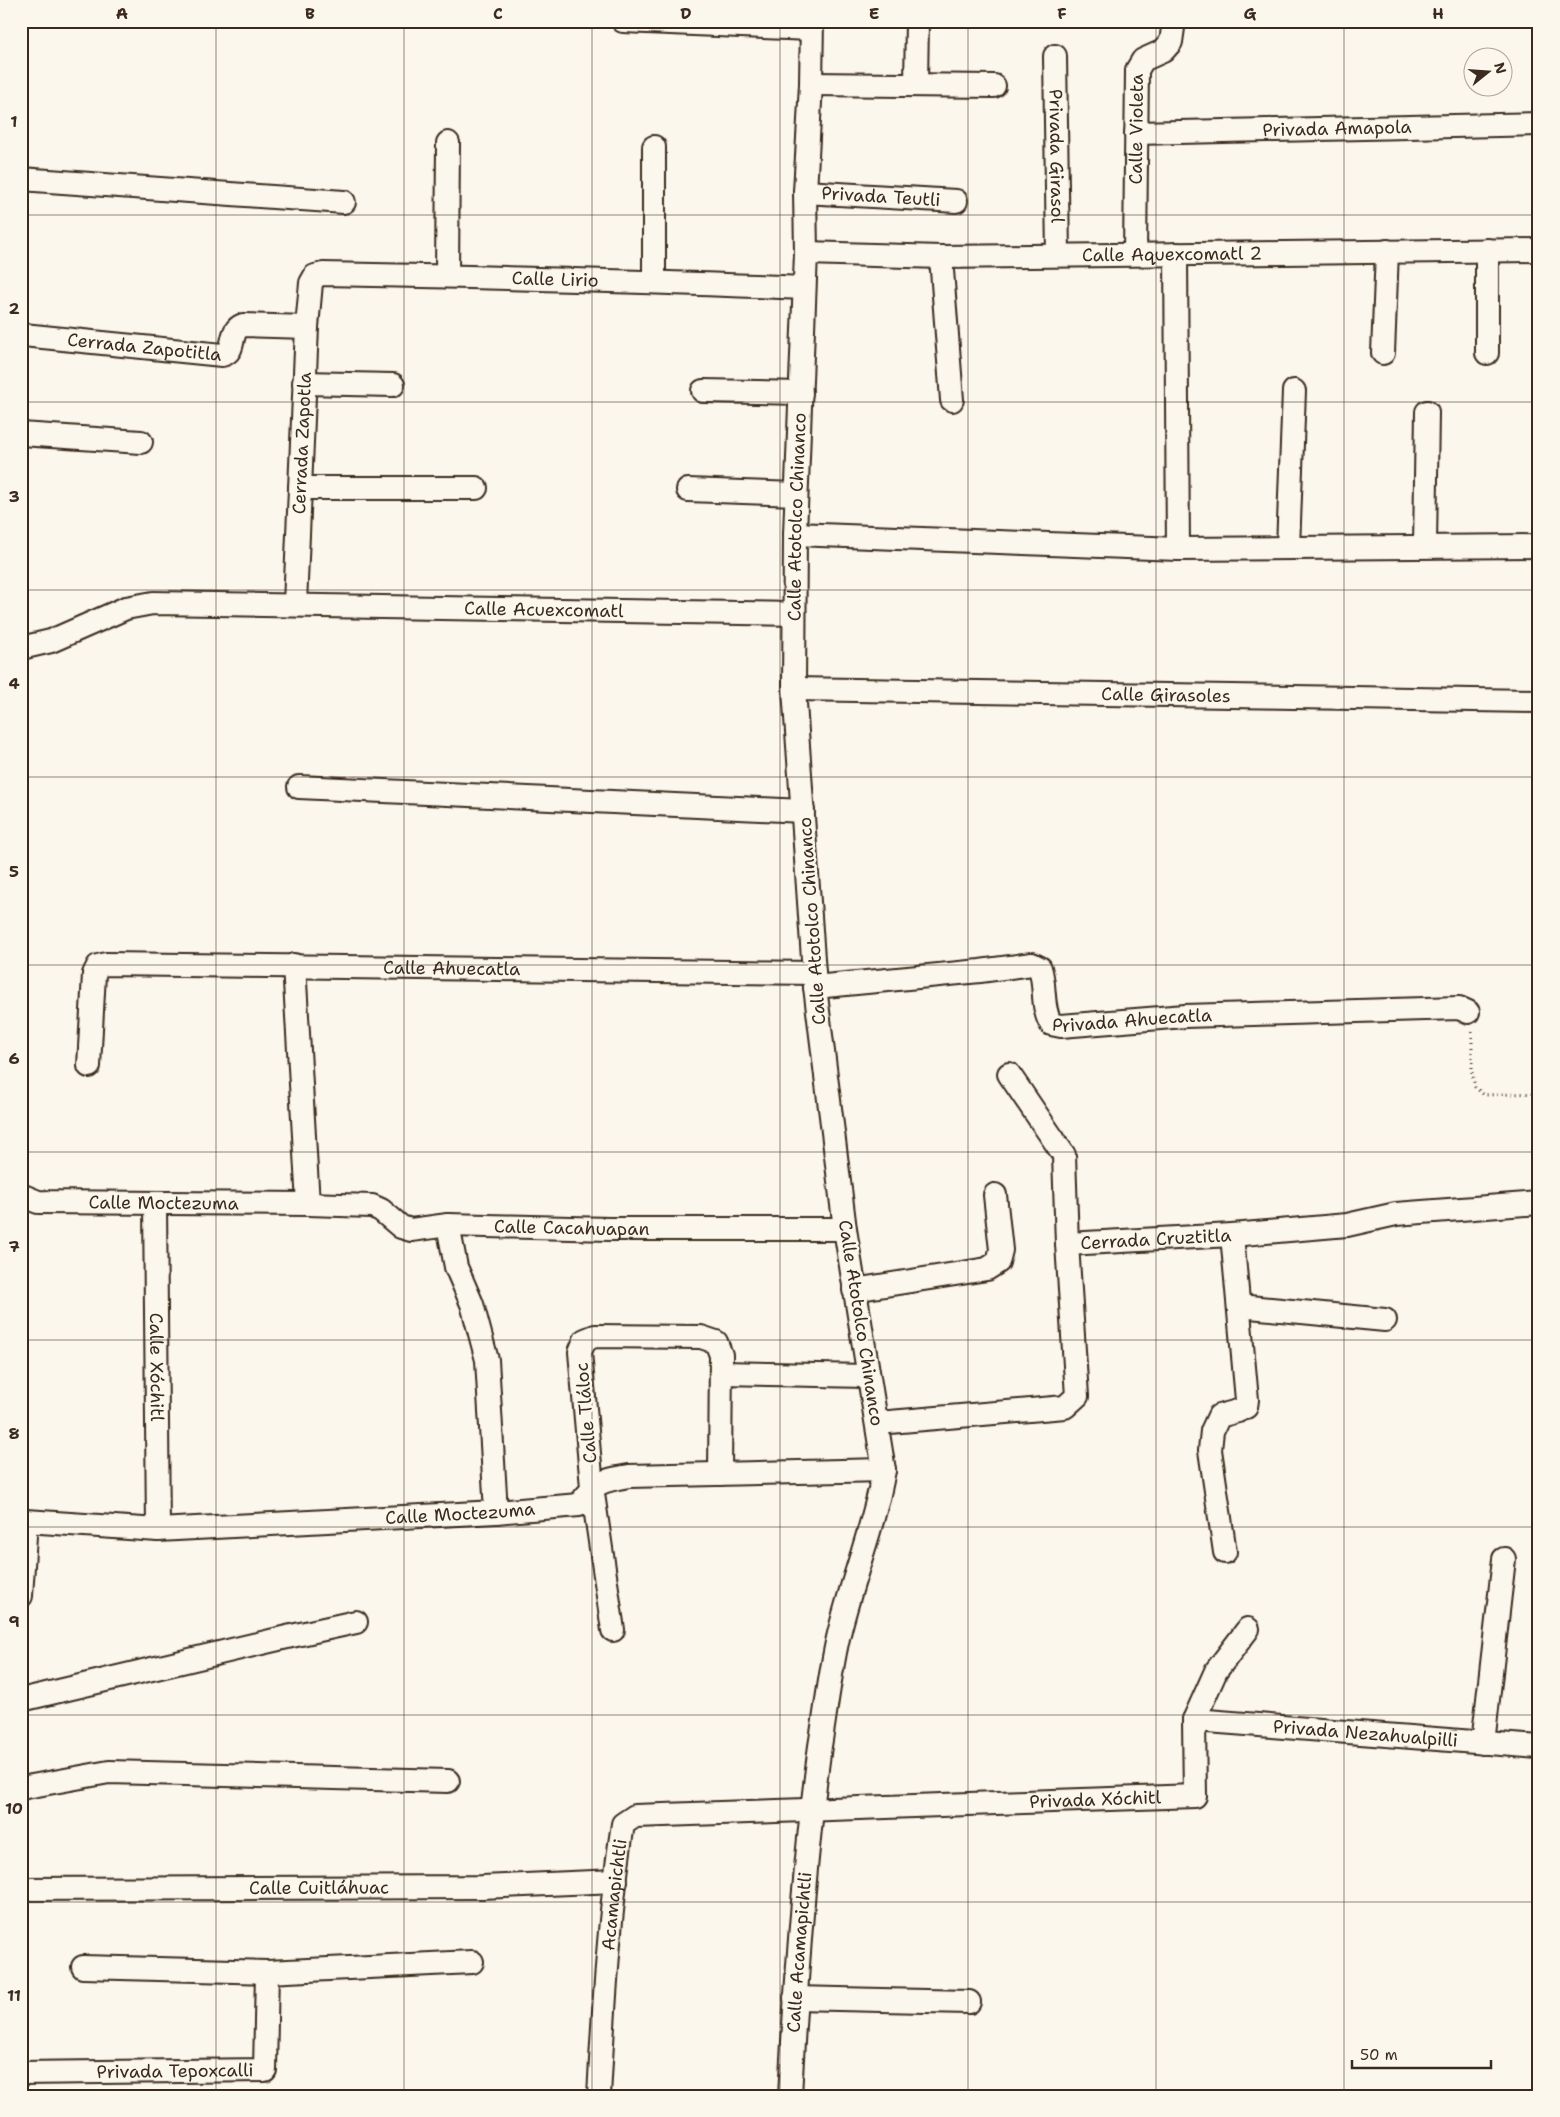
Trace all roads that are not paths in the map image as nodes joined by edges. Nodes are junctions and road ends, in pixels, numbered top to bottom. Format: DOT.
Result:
graph roads {
  1 [pos="623,21"];
  2 [pos="917,21"];
  3 [pos="1174,21"];
  4 [pos="811,25"];
  5 [pos="1055,56"];
  6 [pos="811,84"];
  7 [pos="916,84"];
  8 [pos="994,86"];
  9 [pos="1538,124"];
  10 [pos="1136,133"];
  11 [pos="448,143"];
  12 [pos="654,147"];
  13 [pos="21,179"];
  14 [pos="805,192"];
  15 [pos="956,201"];
  16 [pos="344,202"];
  17 [pos="1487,250"];
  18 [pos="1539,250"];
  19 [pos="1387,251"];
  20 [pos="806,253"];
  21 [pos="1135,254"];
  22 [pos="1176,254"];
  23 [pos="1058,255"];
  24 [pos="941,257"];
  25 [pos="447,276"];
  26 [pos="654,282"];
  27 [pos="311,283"];
  28 [pos="804,288"];
  29 [pos="307,327"];
  30 [pos="23,335"];
  31 [pos="1383,353"];
  32 [pos="1487,353"];
  33 [pos="304,383"];
  34 [pos="393,385"];
  35 [pos="703,391"];
  36 [pos="1294,391"];
  37 [pos="800,392"];
  38 [pos="952,400"];
  39 [pos="1427,412"];
  40 [pos="21,434"];
  41 [pos="141,442"];
  42 [pos="300,488"];
  43 [pos="476,488"];
  44 [pos="688,490"];
  45 [pos="796,494"];
  46 [pos="795,534"];
  47 [pos="1425,546"];
  48 [pos="1539,546"];
  49 [pos="1288,548"];
  50 [pos="1178,549"];
  51 [pos="295,604"];
  52 [pos="794,614"];
  53 [pos="21,648"];
  54 [pos="794,689"];
  55 [pos="1539,701"];
  56 [pos="299,787"];
  57 [pos="803,811"];
  58 [pos="294,965"];
  59 [pos="814,980"];
  60 [pos="1468,1012"];
  61 [pos="88,1066"];
  62 [pos="1009,1074"];
  63 [pos="21,1195"];
  64 [pos="995,1195"];
  65 [pos="155,1202"];
  66 [pos="1539,1203"];
  67 [pos="308,1204"];
  68 [pos="448,1226"];
  69 [pos="845,1229"];
  70 [pos="1232,1235"];
  71 [pos="1066,1244"];
  72 [pos="854,1290"];
  73 [pos="1239,1306"];
  74 [pos="1385,1320"];
  75 [pos="721,1373"];
  76 [pos="867,1376"];
  77 [pos="878,1423"];
  78 [pos="884,1470"];
  79 [pos="720,1474"];
  80 [pos="592,1487"];
  81 [pos="496,1512"];
  82 [pos="158,1530"];
  83 [pos="1226,1552"];
  84 [pos="1504,1559"];
  85 [pos="21,1596"];
  86 [pos="356,1622"];
  87 [pos="1248,1629"];
  88 [pos="614,1630"];
  89 [pos="21,1700"];
  90 [pos="1194,1720"];
  91 [pos="1483,1743"];
  92 [pos="1539,1747"];
  93 [pos="448,1781"];
  94 [pos="21,1788"];
  95 [pos="811,1809"];
  96 [pos="616,1881"];
  97 [pos="21,1889"];
  98 [pos="472,1962"];
  99 [pos="82,1966"];
  100 [pos="267,1972"];
  101 [pos="795,1998"];
  102 [pos="969,2002"];
  103 [pos="21,2072"];
  104 [pos="599,2096"];
  105 [pos="790,2096"];
  1 -- 4 [label="street"];
  2 -- 7 [label="street"];
  3 -- 10 [label="street, Calle Violeta"];
  4 -- 6 [label="street, Calle Atotolco Chinanco"];
  5 -- 23 [label="street, Privada Girasol"];
  6 -- 7 [label="street"];
  6 -- 14 [label="street, Calle Atotolco Chinanco"];
  7 -- 8 [label="street"];
  9 -- 10 [label="street, Privada Amapola"];
  10 -- 21 [label="street, Calle Violeta"];
  11 -- 25 [label="street"];
  12 -- 26 [label="street"];
  13 -- 16 [label="street"];
  14 -- 15 [label="street, Privada Teutli"];
  14 -- 20 [label="street, Calle Atotolco Chinanco"];
  17 -- 18 [label="street, Calle Aquexcomatl 2"];
  17 -- 19 [label="street, Calle Aquexcomatl 2"];
  17 -- 32 [label="street"];
  19 -- 22 [label="street, Calle Aquexcomatl 2"];
  19 -- 31 [label="street"];
  20 -- 24 [label="street, Calle Aquexcomatl 2"];
  20 -- 28 [label="street, Calle Atotolco Chinanco"];
  21 -- 22 [label="street, Calle Aquexcomatl 2"];
  21 -- 23 [label="street, Calle Aquexcomatl 2"];
  22 -- 50 [label="street"];
  23 -- 24 [label="street, Calle Aquexcomatl 2"];
  24 -- 38 [label="street"];
  25 -- 26 [label="street, Calle Lirio"];
  25 -- 27 [label="street, Calle Lirio"];
  26 -- 28 [label="street, Calle Lirio"];
  27 -- 29 [label="street, Cerrada Zapotla"];
  28 -- 37 [label="street, Calle Atotolco Chinanco"];
  29 -- 30 [label="street, Cerrada Zapotitla"];
  29 -- 33 [label="street, Cerrada Zapotla"];
  33 -- 34 [label="street"];
  33 -- 42 [label="street, Cerrada Zapotla"];
  35 -- 37 [label="street"];
  36 -- 49 [label="street"];
  37 -- 45 [label="street, Calle Atotolco Chinanco"];
  39 -- 47 [label="street"];
  40 -- 41 [label="street"];
  42 -- 43 [label="street"];
  42 -- 51 [label="street, Cerrada Zapotla"];
  44 -- 45 [label="street"];
  45 -- 46 [label="street, Calle Atotolco Chinanco"];
  46 -- 50 [label="street"];
  46 -- 52 [label="street, Calle Atotolco Chinanco"];
  47 -- 48 [label="street"];
  47 -- 49 [label="street"];
  49 -- 50 [label="street"];
  51 -- 52 [label="street, Calle Acuexcomatl"];
  51 -- 53 [label="street, Calle Acuexcomatl"];
  52 -- 54 [label="street, Calle Atotolco Chinanco"];
  54 -- 55 [label="street, Calle Girasoles"];
  54 -- 57 [label="street, Calle Atotolco Chinanco"];
  56 -- 57 [label="street"];
  57 -- 59 [label="street, Calle Atotolco Chinanco"];
  58 -- 59 [label="street, Calle Ahuecatla"];
  58 -- 61 [label="street, Calle Ahuecatla"];
  58 -- 67 [label="street"];
  59 -- 60 [label="street, Privada Ahuecatla"];
  59 -- 69 [label="street, Calle Atotolco Chinanco"];
  62 -- 71 [label="street"];
  63 -- 65 [label="street, Calle Moctezuma"];
  64 -- 72 [label="street"];
  65 -- 67 [label="street, Calle Moctezuma"];
  65 -- 82 [label="street, Calle Xóchitl"];
  66 -- 70 [label="street, Cerrada Cruztitla"];
  67 -- 68 [label="street, Calle Cacahuapan"];
  68 -- 69 [label="street, Calle Cacahuapan"];
  68 -- 81 [label="street"];
  69 -- 72 [label="street, Calle Atotolco Chinanco"];
  70 -- 71 [label="street, Cerrada Cruztitla"];
  70 -- 73 [label="street"];
  71 -- 77 [label="street, Cerrada Cruztitla"];
  72 -- 76 [label="street, Calle Atotolco Chinanco"];
  73 -- 74 [label="street"];
  73 -- 83 [label="street"];
  75 -- 76 [label="street"];
  75 -- 79 [label="street, Calle Tláloc"];
  75 -- 80 [label="street, Calle Tláloc"];
  76 -- 77 [label="street, Calle Atotolco Chinanco"];
  77 -- 78 [label="street, Calle Atotolco Chinanco"];
  78 -- 79 [label="street, Calle Moctezuma"];
  78 -- 95 [label="street, Calle Atotolco Chinanco"];
  79 -- 80 [label="street, Calle Moctezuma"];
  80 -- 81 [label="street, Calle Moctezuma"];
  80 -- 88 [label="street, Calle Tláloc"];
  81 -- 82 [label="street, Calle Moctezuma"];
  82 -- 85 [label="street, Calle Moctezuma"];
  84 -- 91 [label="street"];
  86 -- 89 [label="street"];
  87 -- 90 [label="street, Privada Xóchitl"];
  90 -- 91 [label="street, Privada Nezahualpilli"];
  90 -- 95 [label="street, Privada Xóchitl"];
  91 -- 92 [label="street, Privada Nezahualpilli"];
  93 -- 94 [label="street"];
  95 -- 96 [label="street, Acamapichtli"];
  95 -- 101 [label="street, Calle Acamapichtli"];
  96 -- 97 [label="street, Calle Cuitláhuac"];
  96 -- 104 [label="street, Acamapichtli"];
  98 -- 100 [label="street"];
  99 -- 100 [label="street"];
  100 -- 103 [label="street, Privada Tepoxcalli"];
  101 -- 102 [label="street"];
  101 -- 105 [label="street, Calle Acamapichtli"];
}
